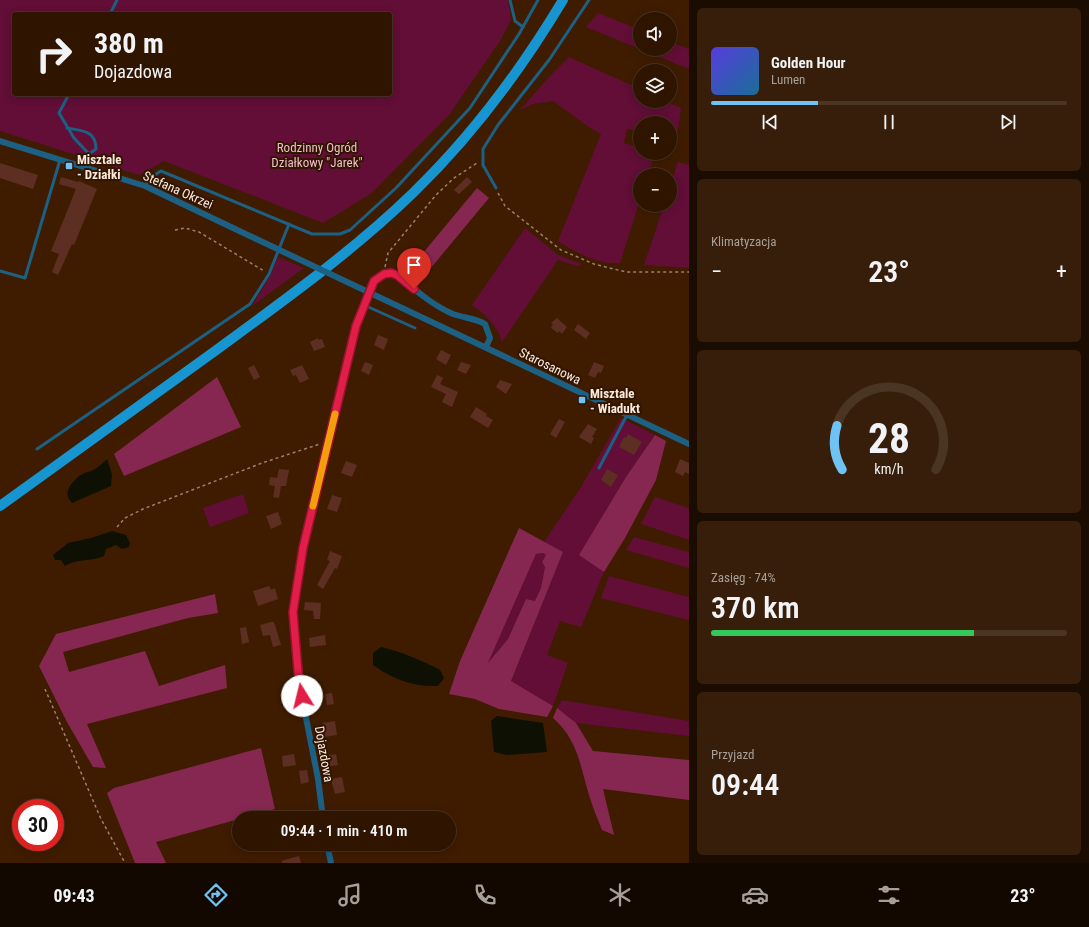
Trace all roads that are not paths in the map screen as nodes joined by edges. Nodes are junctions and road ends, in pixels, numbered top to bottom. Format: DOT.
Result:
graph roads {
  1 [pos="117,0"];
  2 [pos="510,0"];
  3 [pos="538,0"];
  4 [pos="563,0"];
  5 [pos="589,0"];
  6 [pos="111,12"];
  7 [pos="523,27"];
  8 [pos="68,96"];
  9 [pos="67,128"];
  10 [pos="0,141"];
  11 [pos="89,154"];
  12 [pos="60,160"];
  13 [pos="86,168"];
  14 [pos="145,186"];
  15 [pos="496,188"];
  16 [pos="289,224"];
  17 [pos="0,271"];
  18 [pos="364,305"];
  19 [pos="402,308"];
  20 [pos="415,328"];
  21 [pos="486,347"];
  22 [pos="626,414"];
  23 [pos="689,444"];
  24 [pos="36,449"];
  25 [pos="599,468"];
  26 [pos="0,506"];
  27 [pos="323,811"];
  28 [pos="328,851"];
  29 [pos="331,863"];
  1 -- 6 [label="lane"];
  2 -- 7 [label="lane"];
  3 -- 7 [label="lane"];
  4 -- 26 [label="main road"];
  5 -- 15 [label="lane"];
  7 -- 16 [label="lane"];
  8 -- 9 [label="lane"];
  9 -- 11 [label="lane"];
  9 -- 11 [label="lane"];
  10 -- 12 [label="street, Stefana Okrzei"];
  11 -- 13 [label="lane"];
  12 -- 13 [label="street, Stefana Okrzei"];
  12 -- 17 [label="lane"];
  13 -- 14 [label="street, Stefana Okrzei"];
  14 -- 16 [label="lane"];
  14 -- 19 [label="street, Stefana Okrzei, bridge"];
  16 -- 24 [label="lane"];
  18 -- 20 [label="lane"];
  18 -- 21 [label="street, Dojazdowa"];
  18 -- 27 [label="street, Dojazdowa"];
  19 -- 21 [label="street, Starosanowa"];
  21 -- 22 [label="street, Starosanowa"];
  22 -- 23 [label="street, Starosanowa"];
  22 -- 25 [label="lane"];
  28 -- 29 [label="street"];
}
